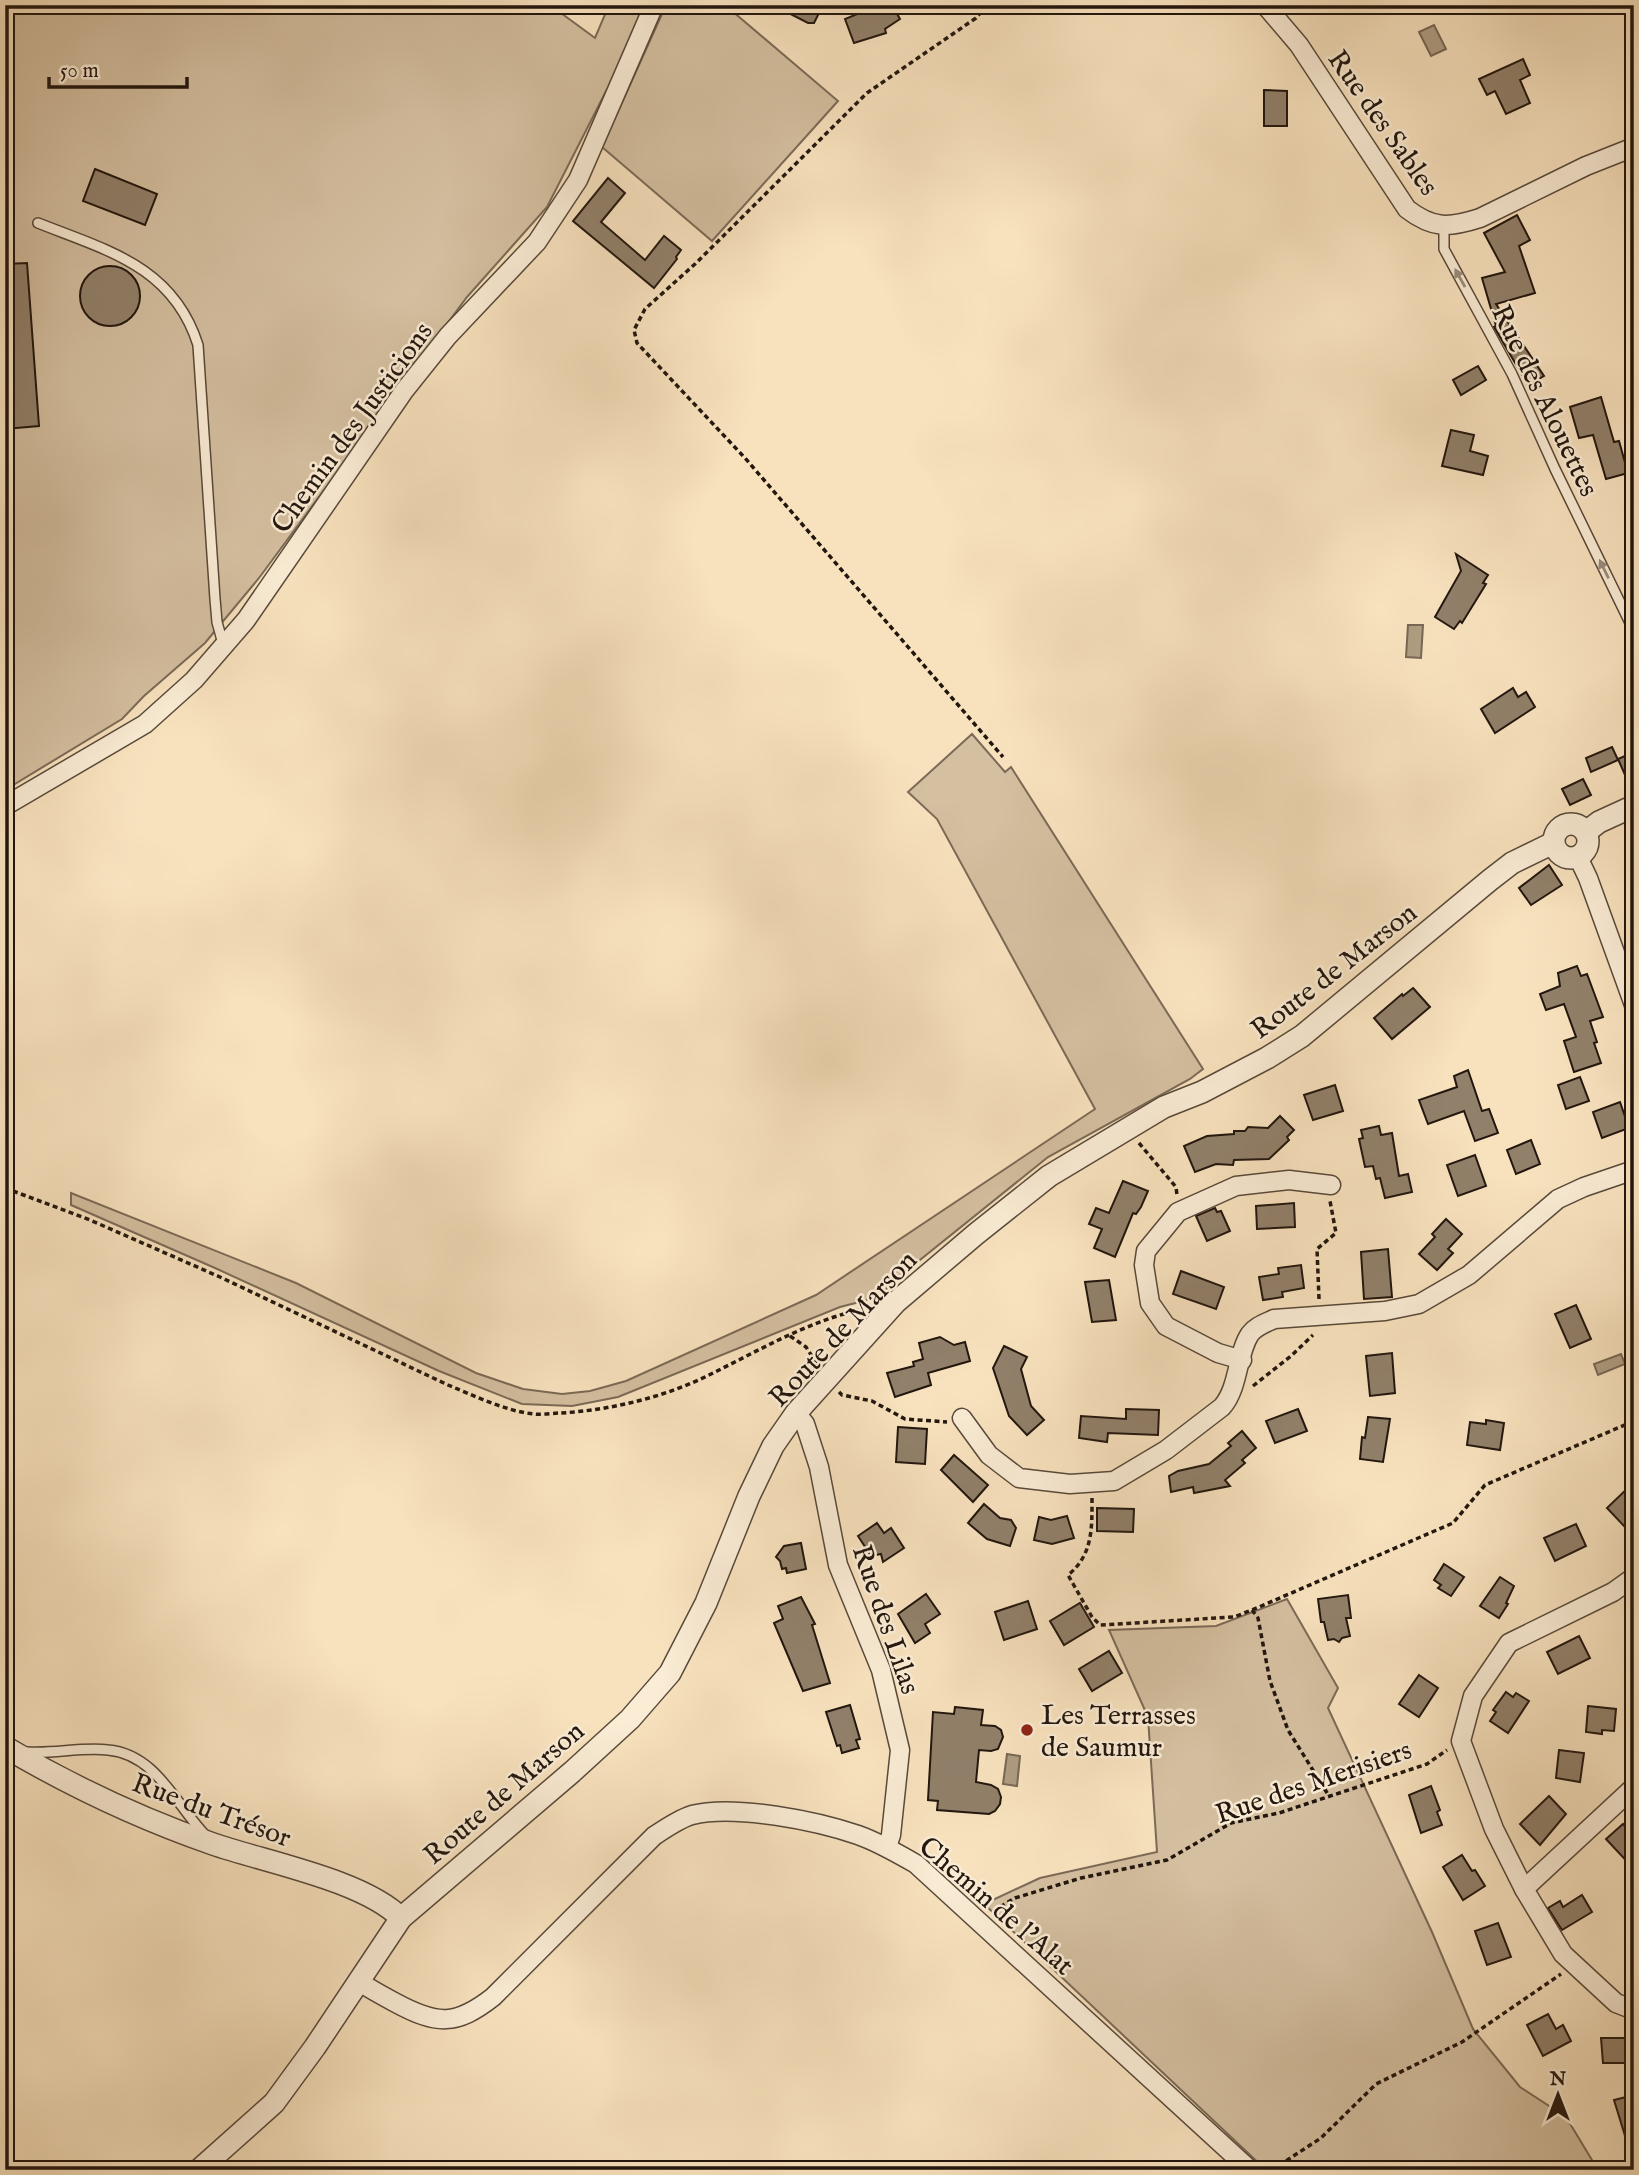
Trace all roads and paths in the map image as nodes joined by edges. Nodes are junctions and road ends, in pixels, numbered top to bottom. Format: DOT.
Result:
graph roads {
  1 [pos="654,5"];
  2 [pos="987,5"];
  3 [pos="1265,5"];
  4 [pos="1634,148"];
  5 [pos="38,223"];
  6 [pos="1444,225"];
  7 [pos="1634,631"];
  8 [pos="224,646"];
  9 [pos="1003,757"];
  10 [pos="5,806"];
  11 [pos="1634,806"];
  12 [pos="1586,832"];
  13 [pos="1553,843"];
  14 [pos="1578,857"];
  15 [pos="1634,1005"];
  16 [pos="1126,1128"];
  17 [pos="1634,1170"];
  18 [pos="1331,1185"];
  19 [pos="5,1188"];
  20 [pos="1178,1212"];
  21 [pos="896,1302"];
  22 [pos="1320,1315"];
  23 [pos="790,1336"];
  24 [pos="1242,1360"];
  25 [pos="826,1378"];
  26 [pos="1230,1398"];
  27 [pos="796,1413"];
  28 [pos="962,1418"];
  29 [pos="1634,1421"];
  30 [pos="1092,1482"];
  31 [pos="1634,1577"];
  32 [pos="1252,1610"];
  33 [pos="1461,1741"];
  34 [pos="8,1749"];
  35 [pos="1634,1787"];
  36 [pos="1329,1796"];
  37 [pos="215,1845"];
  38 [pos="887,1847"];
  39 [pos="1524,1889"];
  40 [pos="401,1918"];
  41 [pos="978,1919"];
  42 [pos="1569,1959"];
  43 [pos="358,1981"];
  44 [pos="1634,2010"];
  45 [pos="199,2170"];
  46 [pos="1250,2170"];
  47 [pos="1272,2170"];
  1 -- 8 [label="street, Chemin des Justicions"];
  2 -- 9 [label="path"];
  3 -- 6 [label="street, Rue des Sables"];
  4 -- 6 [label="street, Rue des Sables"];
  5 -- 8 [label="lane"];
  7 -- 6 [label="lane, Rue des Alouettes, one-way"];
  8 -- 10 [label="street, Chemin des Justicions"];
  11 -- 12 [label="street"];
  12 -- 13 [label="street"];
  12 -- 14 [label="street"];
  13 -- 14 [label="street"];
  13 -- 16 [label="street, Route de Marson"];
  14 -- 15 [label="street"];
  16 -- 20 [label="path"];
  16 -- 21 [label="street, Route de Marson"];
  17 -- 22 [label="street"];
  18 -- 20 [label="street"];
  18 -- 22 [label="path"];
  19 -- 23 [label="path"];
  20 -- 24 [label="street"];
  21 -- 23 [label="path"];
  21 -- 25 [label="street, Route de Marson"];
  22 -- 24 [label="street"];
  22 -- 26 [label="path"];
  23 -- 25 [label="path"];
  24 -- 26 [label="street"];
  25 -- 27 [label="street, Route de Marson"];
  25 -- 28 [label="path"];
  26 -- 30 [label="street"];
  27 -- 38 [label="street, Rue des Lilas"];
  27 -- 40 [label="street, Route de Marson"];
  28 -- 30 [label="street"];
  29 -- 32 [label="path"];
  30 -- 32 [label="path"];
  31 -- 33 [label="street"];
  32 -- 36 [label="path"];
  33 -- 36 [label="path, Rue des Merisiers"];
  33 -- 39 [label="street"];
  34 -- 37 [label="street, Rue du Trésor"];
  34 -- 37 [label="lane"];
  35 -- 39 [label="street"];
  36 -- 41 [label="path, Rue des Merisiers"];
  37 -- 40 [label="street, Rue du Trésor"];
  38 -- 41 [label="street, Chemin de l'Alat"];
  38 -- 43 [label="street, Chemin de l'Alat"];
  39 -- 42 [label="street"];
  40 -- 43 [label="street, Route de Marson"];
  41 -- 46 [label="street, Chemin de l'Alat"];
  42 -- 44 [label="street"];
  42 -- 47 [label="path"];
  43 -- 45 [label="street, Route de Marson"];
}
